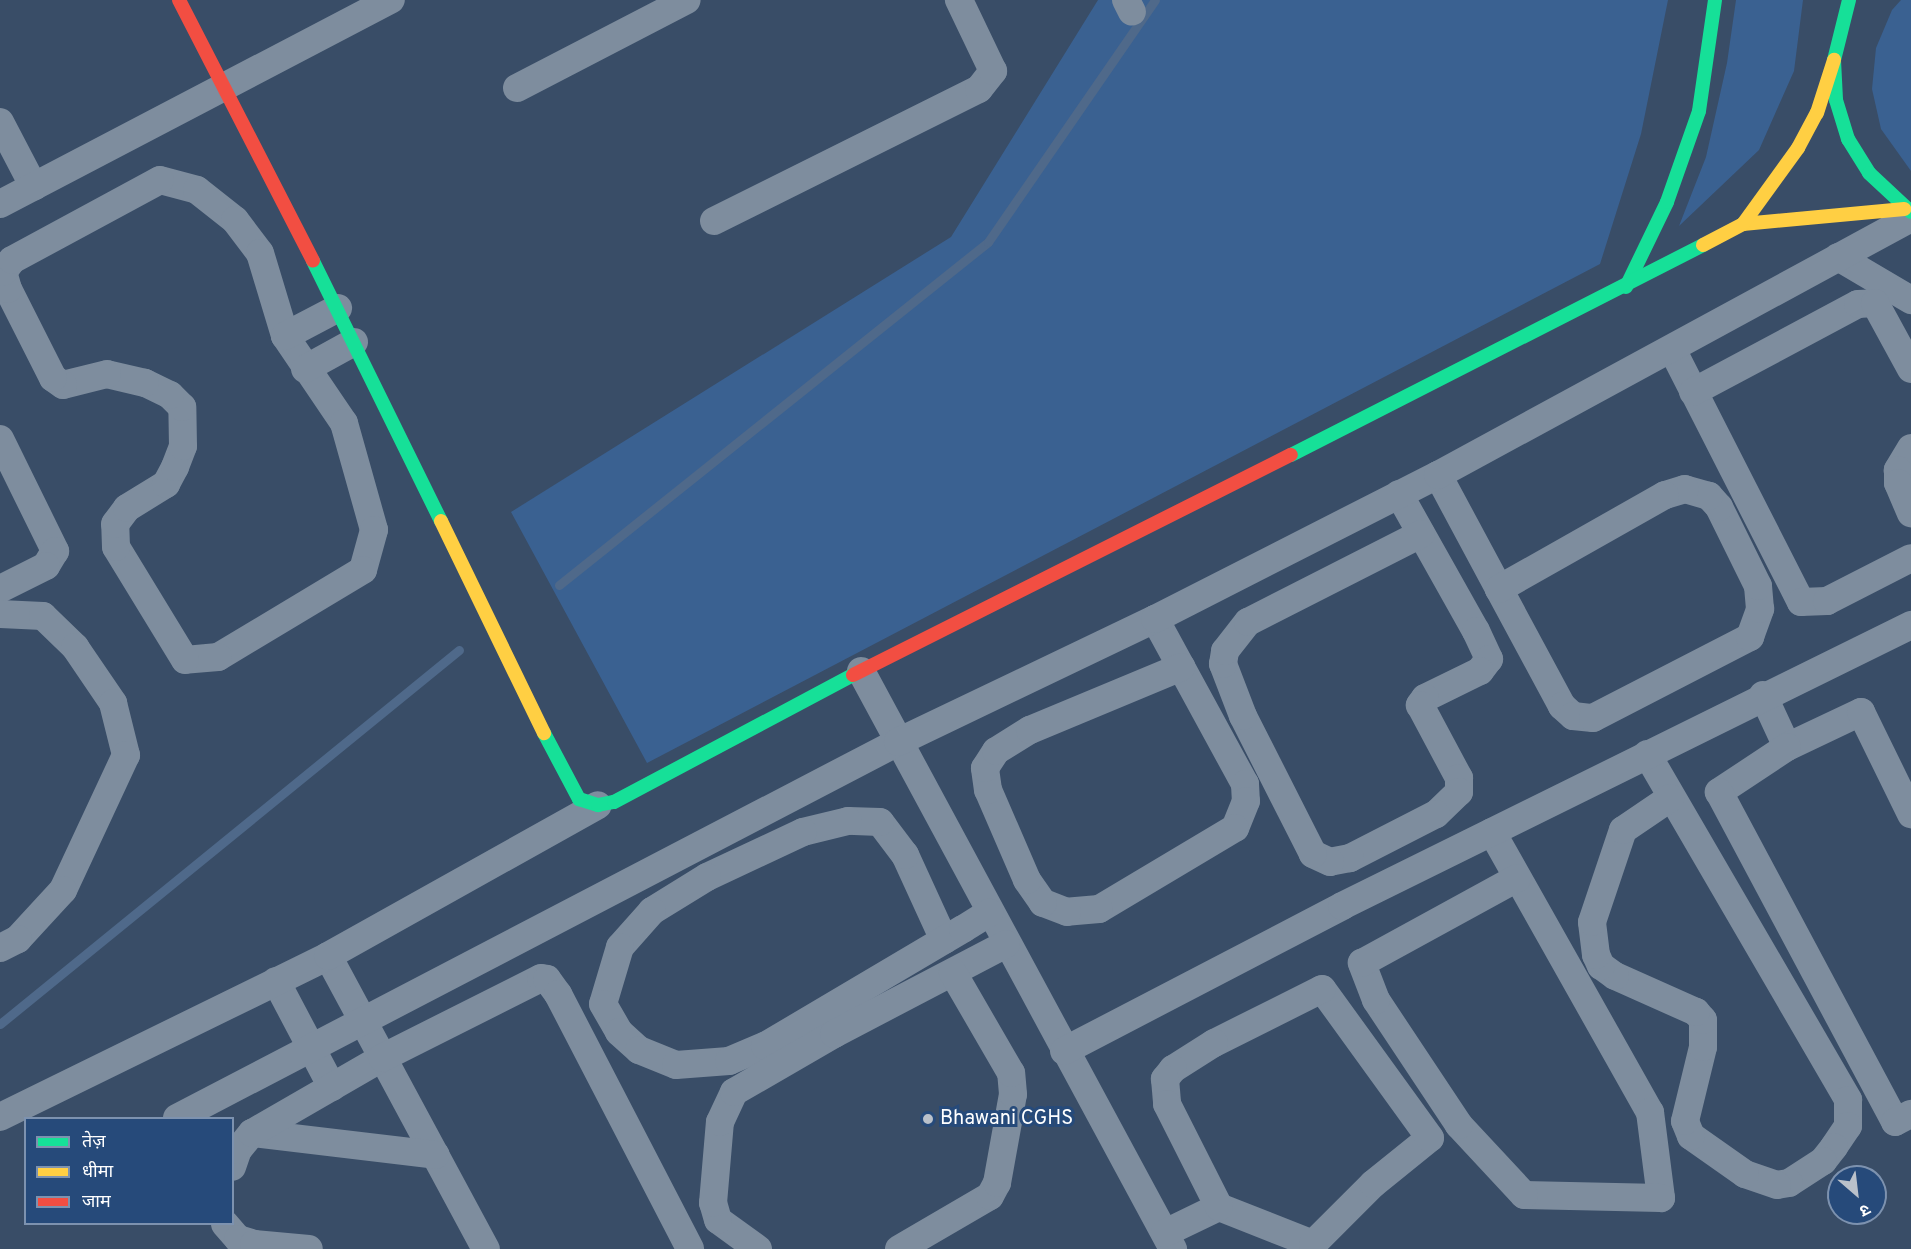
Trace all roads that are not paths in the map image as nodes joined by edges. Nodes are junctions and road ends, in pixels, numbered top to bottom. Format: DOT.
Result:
graph roads {
  1 [pos="179,0"];
  2 [pos="391,0"];
  3 [pos="687,0"];
  4 [pos="959,0"];
  5 [pos="1715,0"];
  6 [pos="1849,0"];
  7 [pos="1833,60"];
  8 [pos="222,87"];
  9 [pos="517,88"];
  10 [pos="0,122"];
  11 [pos="34,187"];
  12 [pos="0,204"];
  13 [pos="1909,213"];
  14 [pos="714,221"];
  15 [pos="1743,224"];
  16 [pos="1838,257"];
  17 [pos="1626,287"];
  18 [pos="1911,300"];
  19 [pos="338,308"];
  20 [pos="285,336"];
  21 [pos="354,342"];
  22 [pos="1672,349"];
  23 [pos="305,369"];
  24 [pos="1911,369"];
  25 [pos="1693,392"];
  26 [pos="0,439"];
  27 [pos="1911,448"];
  28 [pos="1438,475"];
  29 [pos="1399,494"];
  30 [pos="1911,513"];
  31 [pos="1421,534"];
  32 [pos="1911,558"];
  33 [pos="0,589"];
  34 [pos="1499,590"];
  35 [pos="0,614"];
  36 [pos="1155,620"];
  37 [pos="1911,625"];
  38 [pos="1181,667"];
  39 [pos="861,671"];
  40 [pos="1763,695"];
  41 [pos="898,742"];
  42 [pos="1787,747"];
  43 [pos="1647,754"];
  44 [pos="1670,798"];
  45 [pos="598,805"];
  46 [pos="1911,814"];
  47 [pos="1492,832"];
  48 [pos="1517,878"];
  49 [pos="989,913"];
  50 [pos="944,940"];
  51 [pos="1006,944"];
  52 [pos="0,948"];
  53 [pos="328,956"];
  54 [pos="953,973"];
  55 [pos="276,981"];
  56 [pos="361,1020"];
  57 [pos="310,1047"];
  58 [pos="1064,1052"];
  59 [pos="382,1058"];
  60 [pos="332,1087"];
  61 [pos="1911,1114"];
  62 [pos="0,1117"];
  63 [pos="181,1117"];
  64 [pos="252,1133"];
  65 [pos="436,1155"];
  66 [pos="234,1161"];
  67 [pos="1219,1208"];
  68 [pos="226,1225"];
  69 [pos="1169,1241"];
  70 [pos="309,1249"];
  71 [pos="486,1249"];
  72 [pos="690,1249"];
  73 [pos="758,1249"];
  74 [pos="899,1249"];
  1 -- 8 [label="street"];
  2 -- 8 [label="street"];
  3 -- 9 [label="street"];
  4 -- 14 [label="street"];
  5 -- 17 [label="street"];
  6 -- 7 [label="street"];
  7 -- 13 [label="street"];
  7 -- 15 [label="street"];
  8 -- 11 [label="street"];
  8 -- 19 [label="street"];
  10 -- 11 [label="street"];
  11 -- 12 [label="street"];
  13 -- 15 [label="street"];
  13 -- 16 [label="street"];
  15 -- 17 [label="street"];
  16 -- 18 [label="street"];
  16 -- 22 [label="street"];
  17 -- 39 [label="street"];
  19 -- 20 [label="street"];
  19 -- 21 [label="street"];
  20 -- 23 [label="street"];
  20 -- 23 [label="street"];
  21 -- 23 [label="street"];
  21 -- 45 [label="street"];
  22 -- 25 [label="street"];
  22 -- 28 [label="street"];
  24 -- 25 [label="street"];
  25 -- 32 [label="street"];
  26 -- 33 [label="street"];
  27 -- 30 [label="street"];
  28 -- 29 [label="street"];
  28 -- 34 [label="street"];
  29 -- 31 [label="street"];
  29 -- 36 [label="street"];
  31 -- 31 [label="street"];
  34 -- 34 [label="street"];
  35 -- 52 [label="street"];
  36 -- 38 [label="street"];
  36 -- 41 [label="street"];
  37 -- 40 [label="street"];
  38 -- 38 [label="street"];
  39 -- 41 [label="street"];
  39 -- 45 [label="street"];
  40 -- 42 [label="street"];
  40 -- 43 [label="street"];
  41 -- 49 [label="street"];
  41 -- 56 [label="street"];
  42 -- 46 [label="street"];
  42 -- 61 [label="street"];
  43 -- 44 [label="street"];
  43 -- 47 [label="street"];
  44 -- 44 [label="street"];
  45 -- 53 [label="street"];
  47 -- 48 [label="street"];
  47 -- 58 [label="street"];
  48 -- 48 [label="street"];
  49 -- 50 [label="street"];
  49 -- 51 [label="street"];
  50 -- 50 [label="street"];
  51 -- 54 [label="street"];
  51 -- 58 [label="street"];
  53 -- 55 [label="street"];
  53 -- 56 [label="street"];
  54 -- 73 [label="street"];
  54 -- 74 [label="street"];
  55 -- 57 [label="street"];
  55 -- 62 [label="street"];
  56 -- 57 [label="street"];
  56 -- 59 [label="street"];
  57 -- 60 [label="street"];
  57 -- 63 [label="street"];
  58 -- 69 [label="street"];
  59 -- 60 [label="street"];
  59 -- 65 [label="street"];
  59 -- 72 [label="street"];
  60 -- 64 [label="street"];
  64 -- 65 [label="street"];
  64 -- 66 [label="street"];
  65 -- 71 [label="street"];
  67 -- 67 [label="street"];
  67 -- 69 [label="street"];
  68 -- 70 [label="street"];
}
